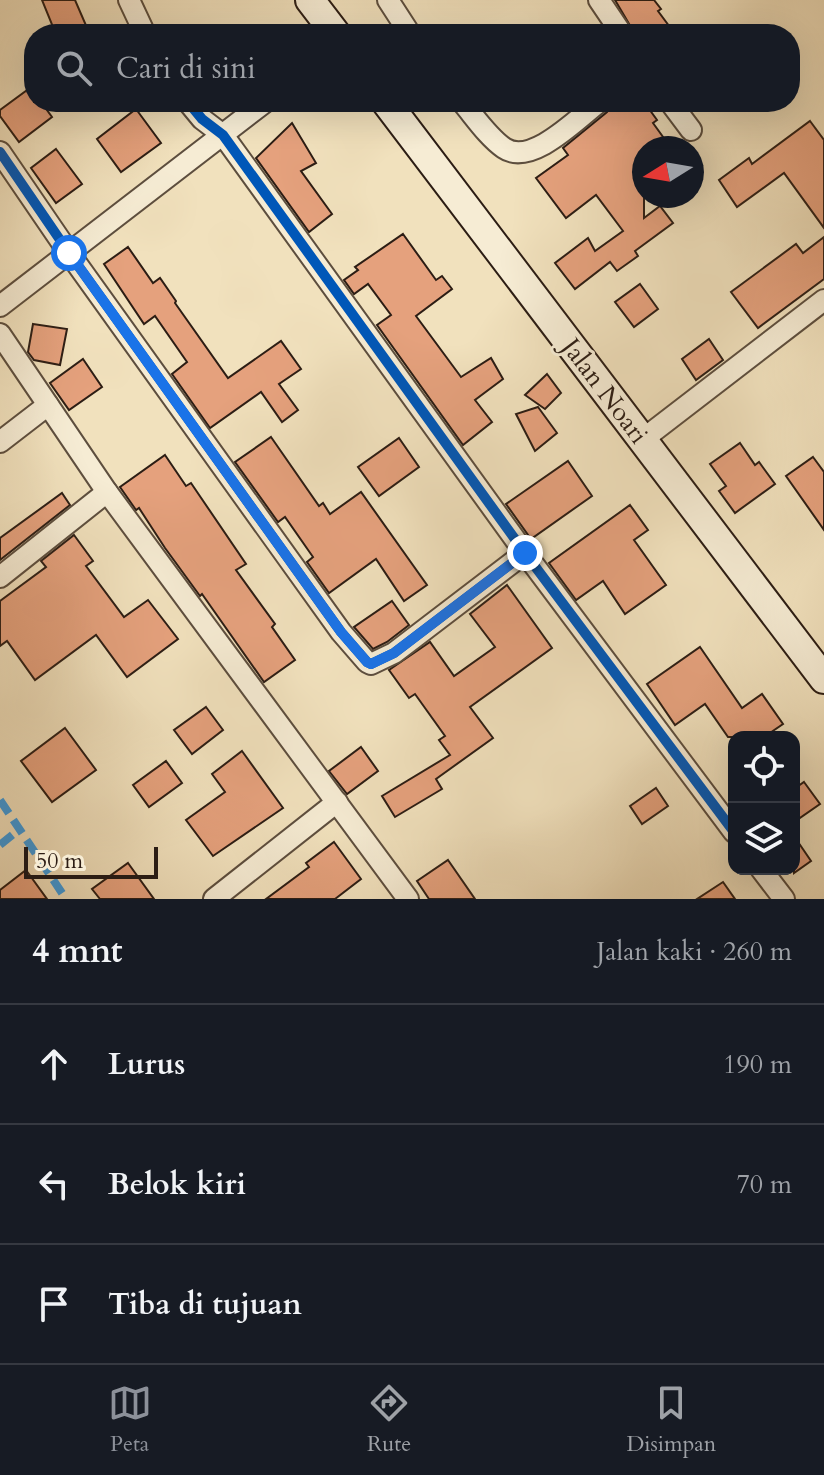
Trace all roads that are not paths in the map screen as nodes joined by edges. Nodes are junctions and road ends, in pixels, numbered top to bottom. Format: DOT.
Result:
graph roads {
  1 [pos="129,0"];
  2 [pos="310,0"];
  3 [pos="388,0"];
  4 [pos="599,0"];
  5 [pos="140,24"];
  6 [pos="328,24"];
  7 [pos="404,24"];
  8 [pos="615,24"];
  9 [pos="196,112"];
  10 [pos="252,112"];
  11 [pos="397,112"];
  12 [pos="471,112"];
  13 [pos="586,112"];
  14 [pos="678,112"];
  15 [pos="691,130"];
  16 [pos="223,135"];
  17 [pos="0,152"];
  18 [pos="69,253"];
  19 [pos="824,300"];
  20 [pos="0,306"];
  21 [pos="0,334"];
  22 [pos="48,405"];
  23 [pos="642,440"];
  24 [pos="0,442"];
  25 [pos="107,492"];
  26 [pos="525,553"];
  27 [pos="0,577"];
  28 [pos="824,679"];
  29 [pos="337,802"];
  30 [pos="728,824"];
  31 [pos="766,875"];
  32 [pos="214,899"];
  33 [pos="408,899"];
  34 [pos="784,899"];
  1 -- 5 [label="street"];
  2 -- 6 [label="street"];
  3 -- 7 [label="street"];
  4 -- 8 [label="street"];
  9 -- 16 [label="street"];
  10 -- 16 [label="street"];
  11 -- 23 [label="street, Jalan Noari"];
  12 -- 13 [label="street"];
  14 -- 15 [label="street"];
  16 -- 18 [label="street"];
  16 -- 26 [label="street"];
  17 -- 18 [label="street"];
  18 -- 20 [label="street"];
  18 -- 26 [label="street"];
  19 -- 23 [label="street"];
  21 -- 22 [label="street"];
  22 -- 24 [label="street"];
  22 -- 25 [label="street"];
  23 -- 28 [label="street, Jalan Noari"];
  25 -- 27 [label="street"];
  25 -- 29 [label="street"];
  26 -- 30 [label="street"];
  29 -- 32 [label="street"];
  29 -- 33 [label="street"];
  31 -- 34 [label="street"];
}
